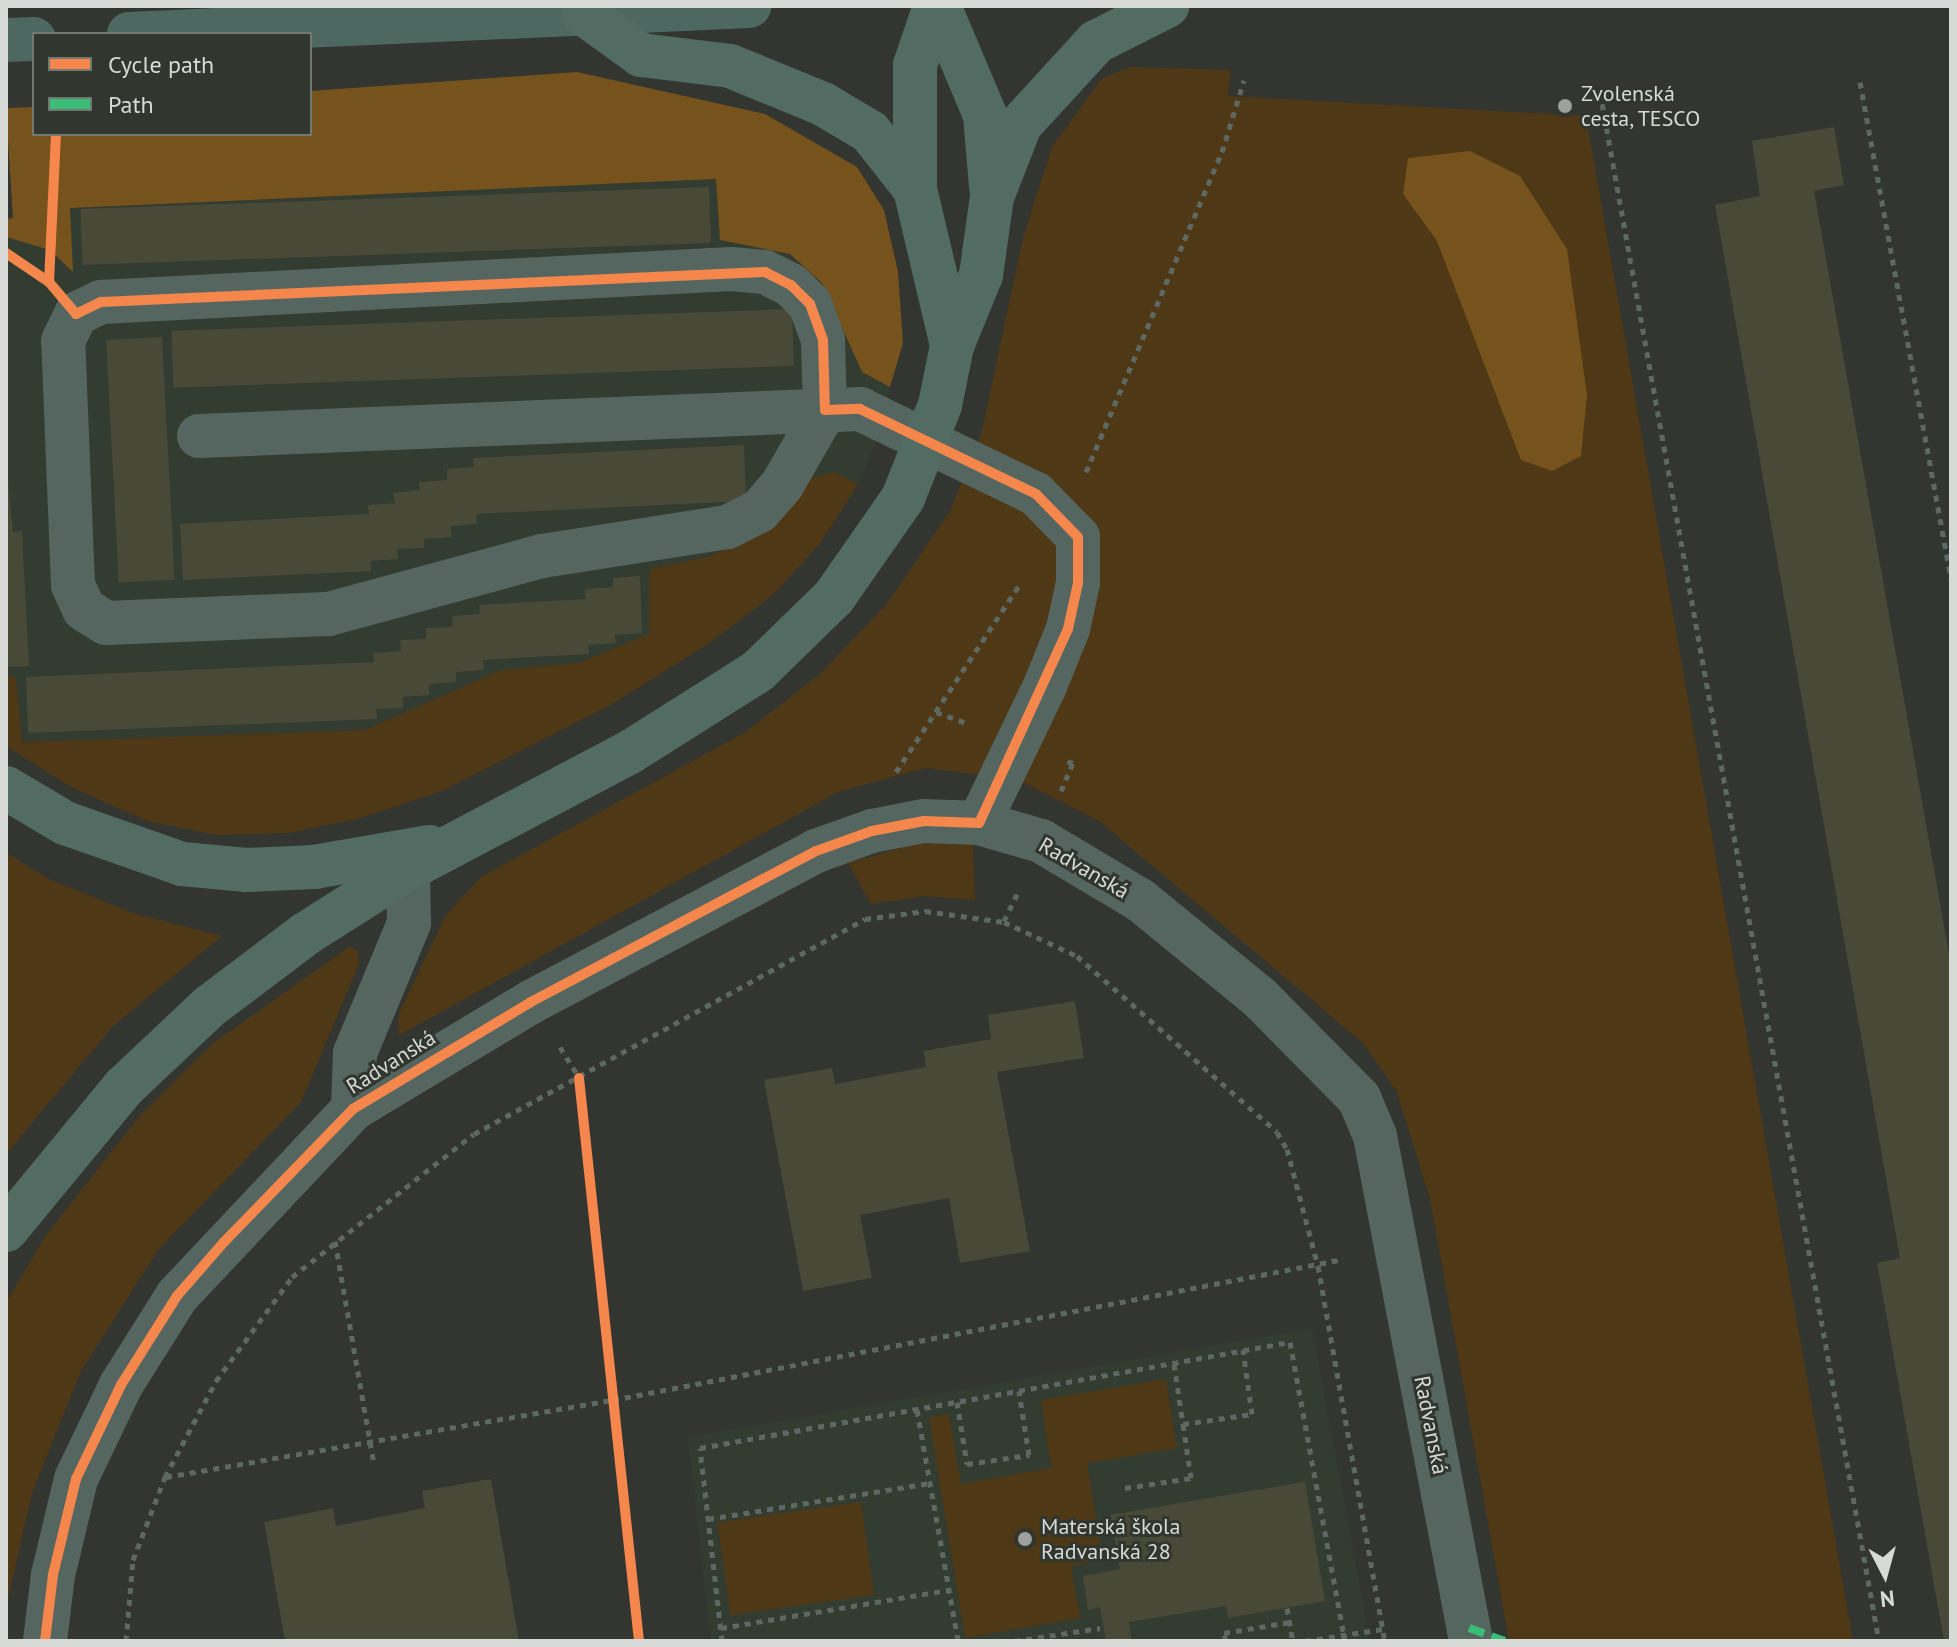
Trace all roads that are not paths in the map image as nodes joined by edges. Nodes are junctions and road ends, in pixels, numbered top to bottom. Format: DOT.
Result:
graph roads {
  1 [pos="749,6"];
  2 [pos="937,6"];
  3 [pos="1167,6"];
  4 [pos="583,13"];
  5 [pos="172,32"];
  6 [pos="32,39"];
  7 [pos="6,40"];
  8 [pos="915,189"];
  9 [pos="992,197"];
  10 [pos="952,346"];
  11 [pos="825,410"];
  12 [pos="199,436"];
  13 [pos="6,788"];
  14 [pos="979,823"];
  15 [pos="451,843"];
  16 [pos="408,869"];
  17 [pos="353,1109"];
  18 [pos="6,1230"];
  19 [pos="45,1641"];
  20 [pos="1471,1641"];
  1 -- 4 [label="main road"];
  2 -- 8 [label="highway"];
  2 -- 9 [label="highway"];
  3 -- 9 [label="highway"];
  4 -- 5 [label="main road"];
  4 -- 8 [label="highway"];
  6 -- 7 [label="main road"];
  8 -- 10 [label="highway"];
  9 -- 10 [label="highway"];
  10 -- 15 [label="highway, bridge"];
  11 -- 11 [label="street"];
  11 -- 12 [label="street"];
  11 -- 14 [label="street"];
  13 -- 15 [label="highway"];
  14 -- 17 [label="street, Radvanská"];
  14 -- 20 [label="street, Radvanská"];
  15 -- 16 [label="highway"];
  16 -- 17 [label="street"];
  16 -- 18 [label="highway"];
  17 -- 19 [label="street, Radvanská"];
}
